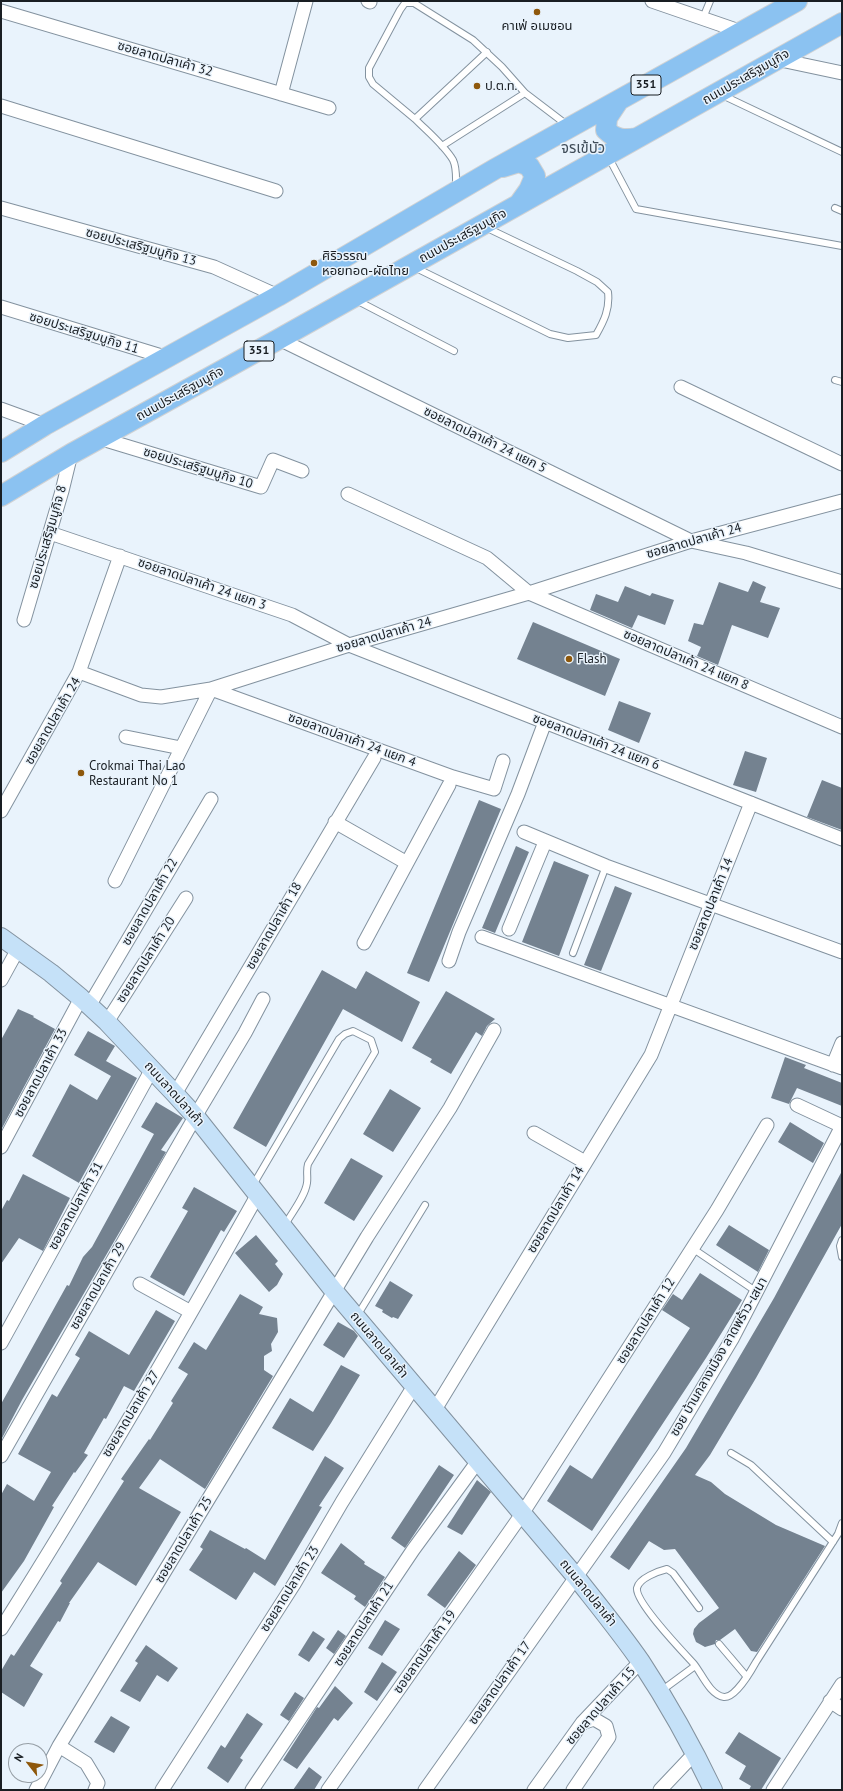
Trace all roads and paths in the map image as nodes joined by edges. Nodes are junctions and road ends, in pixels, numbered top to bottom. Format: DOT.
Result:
graph roads {
  1 [pos="306,1"];
  2 [pos="652,1"];
  3 [pos="710,1"];
  4 [pos="797,1"];
  5 [pos="1,11"];
  6 [pos="703,18"];
  7 [pos="842,23"];
  8 [pos="742,32"];
  9 [pos="487,52"];
  10 [pos="776,59"];
  11 [pos="842,73"];
  12 [pos="525,93"];
  13 [pos="718,93"];
  14 [pos="281,94"];
  15 [pos="619,100"];
  16 [pos="1,106"];
  17 [pos="330,108"];
  18 [pos="415,119"];
  19 [pos="570,127"];
  20 [pos="637,138"];
  21 [pos="442,146"];
  22 [pos="842,152"];
  23 [pos="607,154"];
  24 [pos="495,169"];
  25 [pos="276,191"];
  26 [pos="456,192"];
  27 [pos="517,206"];
  28 [pos="1,208"];
  29 [pos="835,208"];
  30 [pos="842,211"];
  31 [pos="481,226"];
  32 [pos="842,246"];
  33 [pos="411,265"];
  34 [pos="278,296"];
  35 [pos="352,298"];
  36 [pos="1,307"];
  37 [pos="279,339"];
  38 [pos="454,351"];
  39 [pos="168,358"];
  40 [pos="835,380"];
  41 [pos="842,382"];
  42 [pos="681,387"];
  43 [pos="1,409"];
  44 [pos="45,425"];
  45 [pos="99,438"];
  46 [pos="1,452"];
  47 [pos="71,454"];
  48 [pos="842,464"];
  49 [pos="302,471"];
  50 [pos="348,494"];
  51 [pos="1,496"];
  52 [pos="842,501"];
  53 [pos="50,533"];
  54 [pos="691,541"];
  55 [pos="120,556"];
  56 [pos="842,582"];
  57 [pos="529,594"];
  58 [pos="24,620"];
  59 [pos="349,645"];
  60 [pos="79,672"];
  61 [pos="211,689"];
  62 [pos="545,722"];
  63 [pos="842,727"];
  64 [pos="126,737"];
  65 [pos="181,748"];
  66 [pos="374,758"];
  67 [pos="503,761"];
  68 [pos="449,785"];
  69 [pos="211,799"];
  70 [pos="751,803"];
  71 [pos="1,811"];
  72 [pos="335,822"];
  73 [pos="524,832"];
  74 [pos="842,839"];
  75 [pos="545,842"];
  76 [pos="406,863"];
  77 [pos="606,866"];
  78 [pos="114,881"];
  79 [pos="186,898"];
  80 [pos="712,905"];
  81 [pos="509,929"];
  82 [pos="1,937"];
  83 [pos="482,937"];
  84 [pos="364,942"];
  85 [pos="18,949"];
  86 [pos="842,952"];
  87 [pos="573,953"];
  88 [pos="449,961"];
  89 [pos="1,980"];
  90 [pos="263,999"];
  91 [pos="85,1002"];
  92 [pos="671,1005"];
  93 [pos="107,1022"];
  94 [pos="494,1030"];
  95 [pos="842,1043"];
  96 [pos="837,1066"];
  97 [pos="152,1069"];
  98 [pos="175,1094"];
  99 [pos="797,1105"];
  100 [pos="196,1117"];
  101 [pos="766,1125"];
  102 [pos="842,1126"];
  103 [pos="534,1133"];
  104 [pos="1,1147"];
  105 [pos="585,1162"];
  106 [pos="254,1192"];
  107 [pos="425,1205"];
  108 [pos="283,1228"];
  109 [pos="842,1240"];
  110 [pos="692,1248"];
  111 [pos="842,1257"];
  112 [pos="140,1284"];
  113 [pos="334,1291"];
  114 [pos="758,1292"];
  115 [pos="191,1312"];
  116 [pos="356,1318"];
  117 [pos="1,1343"];
  118 [pos="414,1386"];
  119 [pos="434,1411"];
  120 [pos="731,1453"];
  121 [pos="1,1456"];
  122 [pos="478,1461"];
  123 [pos="522,1514"];
  124 [pos="842,1523"];
  125 [pos="834,1542"];
  126 [pos="576,1577"];
  127 [pos="699,1608"];
  128 [pos="1,1629"];
  129 [pos="719,1644"];
  130 [pos="640,1662"];
  131 [pos="695,1666"];
  132 [pos="746,1677"];
  133 [pos="842,1684"];
  134 [pos="660,1692"];
  135 [pos="830,1701"];
  136 [pos="842,1709"];
  137 [pos="582,1724"];
  138 [pos="59,1746"];
  139 [pos="695,1754"];
  140 [pos="36,1790"];
  141 [pos="95,1790"];
  142 [pos="162,1790"];
  143 [pos="252,1790"];
  144 [pos="328,1790"];
  145 [pos="425,1790"];
  146 [pos="534,1790"];
  147 [pos="572,1790"];
  148 [pos="660,1790"];
  149 [pos="713,1790"];
  150 [pos="773,1790"];
  1 -- 14 [label="street"];
  2 -- 6 [label="street"];
  3 -- 6 [label="lane"];
  4 -- 8 [label="main road, 351"];
  5 -- 14 [label="street, ซอยลาดปลาเค้า 32"];
  6 -- 8 [label="street"];
  7 -- 10 [label="main road, ถนนประเสริฐมนูกิจ / 351"];
  8 -- 15 [label="main road, 351"];
  9 -- 12 [label="lane"];
  9 -- 18 [label="lane"];
  9 -- 18 [label="lane"];
  10 -- 11 [label="street"];
  10 -- 13 [label="main road, ถนนประเสริฐมนูกิจ / 351"];
  12 -- 19 [label="lane"];
  12 -- 21 [label="lane"];
  13 -- 20 [label="main road, ถนนประเสริฐมนูกิจ / 351"];
  13 -- 22 [label="lane"];
  14 -- 17 [label="street, ซอยลาดปลาเค้า 32"];
  15 -- 19 [label="main road, 351"];
  15 -- 20 [label="main road"];
  16 -- 25 [label="street"];
  18 -- 21 [label="lane"];
  19 -- 24 [label="main road, 351"];
  20 -- 23 [label="main road, ถนนประเสริฐมนูกิจ / 351"];
  21 -- 26 [label="lane"];
  23 -- 27 [label="main road, ถนนประเสริฐมนูกิจ / 351"];
  23 -- 32 [label="lane"];
  24 -- 26 [label="main road, 351"];
  24 -- 27 [label="main road"];
  26 -- 34 [label="main road, 351"];
  27 -- 31 [label="main road, ถนนประเสริฐมนูกิจ / 351"];
  28 -- 34 [label="street, ซอยประเสริฐมนูกิจ 13"];
  29 -- 30 [label="lane"];
  31 -- 33 [label="main road, ถนนประเสริฐมนูกิจ / 351"];
  31 -- 33 [label="lane"];
  33 -- 35 [label="main road, ถนนประเสริฐมนูกิจ / 351"];
  34 -- 39 [label="main road, 351"];
  35 -- 37 [label="main road, ถนนประเสริฐมนูกิจ / 351"];
  35 -- 38 [label="lane"];
  36 -- 39 [label="street, ซอยประเสริฐมนูกิจ 11"];
  37 -- 45 [label="main road, ถนนประเสริฐมนูกิจ / 351"];
  37 -- 54 [label="street, ซอยลาดปลาเค้า 24 แยก 5"];
  39 -- 44 [label="main road, 351"];
  40 -- 41 [label="lane"];
  42 -- 48 [label="street"];
  43 -- 44 [label="street"];
  44 -- 46 [label="main road, 351"];
  45 -- 47 [label="main road, ถนนประเสริฐมนูกิจ / 351"];
  45 -- 49 [label="street, ซอยประเสริฐมนูกิจ 10"];
  47 -- 51 [label="main road, ถนนประเสริฐมนูกิจ / 351"];
  47 -- 53 [label="street, ซอยประเสริฐมนูกิจ 8"];
  50 -- 57 [label="street"];
  52 -- 54 [label="street, ซอยลาดปลาเค้า 24"];
  53 -- 55 [label="street, ซอยลาดปลาเค้า 24 แยก 3"];
  53 -- 58 [label="street, ซอยประเสริฐมนูกิจ 8"];
  54 -- 56 [label="street, ซอยลาดปลาเค้า 24 แยก 5"];
  54 -- 57 [label="street, ซอยลาดปลาเค้า 24"];
  55 -- 59 [label="street, ซอยลาดปลาเค้า 24 แยก 3"];
  55 -- 60 [label="street"];
  57 -- 59 [label="street, ซอยลาดปลาเค้า 24"];
  57 -- 63 [label="street, ซอยลาดปลาเค้า 24 แยก 8"];
  59 -- 61 [label="street, ซอยลาดปลาเค้า 24"];
  59 -- 62 [label="street, ซอยลาดปลาเค้า 24 แยก 6"];
  60 -- 61 [label="street, ซอยลาดปลาเค้า 24"];
  60 -- 71 [label="street, ซอยลาดปลาเค้า 24"];
  61 -- 65 [label="street"];
  61 -- 67 [label="street, ซอยลาดปลาเค้า 24 แยก 4"];
  62 -- 70 [label="street, ซอยลาดปลาเค้า 24 แยก 6"];
  62 -- 88 [label="street"];
  64 -- 65 [label="street"];
  65 -- 78 [label="street"];
  66 -- 72 [label="street, ซอยลาดปลาเค้า 18"];
  68 -- 76 [label="street"];
  69 -- 91 [label="street, ซอยลาดปลาเค้า 22"];
  70 -- 74 [label="street, ซอยลาดปลาเค้า 24 แยก 6"];
  70 -- 80 [label="street, ซอยลาดปลาเค้า 14"];
  72 -- 76 [label="street"];
  72 -- 98 [label="street, ซอยลาดปลาเค้า 18"];
  73 -- 75 [label="street"];
  75 -- 77 [label="street"];
  75 -- 81 [label="street"];
  76 -- 84 [label="street"];
  77 -- 80 [label="street"];
  77 -- 87 [label="lane"];
  79 -- 93 [label="street, ซอยลาดปลาเค้า 20"];
  80 -- 86 [label="street"];
  80 -- 92 [label="street, ซอยลาดปลาเค้า 14"];
  82 -- 85 [label="main road, ถนนลาดปลาเค้า"];
  83 -- 92 [label="street"];
  85 -- 89 [label="street"];
  85 -- 91 [label="main road, ถนนลาดปลาเค้า"];
  90 -- 100 [label="street, ซอยลาดปลาเค้า 29"];
  91 -- 93 [label="main road, ถนนลาดปลาเค้า"];
  91 -- 104 [label="street, ซอยลาดปลาเค้า 33"];
  92 -- 96 [label="street"];
  92 -- 105 [label="street, ซอยลาดปลาเค้า 14"];
  93 -- 97 [label="main road, ถนนลาดปลาเค้า"];
  94 -- 113 [label="street, ซอยลาดปลาเค้า 25"];
  95 -- 96 [label="street"];
  97 -- 98 [label="main road, ถนนลาดปลาเค้า"];
  97 -- 117 [label="street, ซอยลาดปลาเค้า 31"];
  98 -- 100 [label="main road, ถนนลาดปลาเค้า"];
  99 -- 102 [label="street"];
  100 -- 106 [label="main road, ถนนลาดปลาเค้า"];
  100 -- 121 [label="street, ซอยลาดปลาเค้า 29"];
  101 -- 110 [label="street, ซอยลาดปลาเค้า 12"];
  102 -- 114 [label="street, ซอย บ้านกลางเมือง ลาดพร้าว-เสนา"];
  103 -- 105 [label="street"];
  105 -- 119 [label="street, ซอยลาดปลาเค้า 14"];
  106 -- 108 [label="main road, ถนนลาดปลาเค้า"];
  106 -- 108 [label="lane"];
  106 -- 115 [label="street, ซอยลาดปลาเค้า 27"];
  107 -- 116 [label="lane"];
  108 -- 113 [label="main road, ถนนลาดปลาเค้า"];
  109 -- 111 [label="lane"];
  110 -- 114 [label="lane"];
  110 -- 123 [label="street, ซอยลาดปลาเค้า 12"];
  112 -- 115 [label="street"];
  113 -- 116 [label="main road, ถนนลาดปลาเค้า"];
  113 -- 138 [label="street, ซอยลาดปลาเค้า 25"];
  114 -- 126 [label="street, ซอย บ้านกลางเมือง ลาดพร้าว-เสนา"];
  115 -- 128 [label="street, ซอยลาดปลาเค้า 27"];
  116 -- 118 [label="main road, ถนนลาดปลาเค้า"];
  118 -- 119 [label="main road, ถนนลาดปลาเค้า"];
  118 -- 142 [label="street, ซอยลาดปลาเค้า 23"];
  119 -- 122 [label="main road, ถนนลาดปลาเค้า"];
  120 -- 125 [label="lane"];
  122 -- 123 [label="main road, ถนนลาดปลาเค้า"];
  122 -- 143 [label="street, ซอยลาดปลาเค้า 21"];
  123 -- 126 [label="main road, ถนนลาดปลาเค้า"];
  123 -- 144 [label="street, ซอยลาดปลาเค้า 19"];
  124 -- 125 [label="lane"];
  125 -- 132 [label="lane"];
  126 -- 130 [label="main road, ถนนลาดปลาเค้า"];
  126 -- 145 [label="street, ซอยลาดปลาเค้า 17"];
  127 -- 131 [label="lane"];
  129 -- 132 [label="lane"];
  130 -- 134 [label="main road, ถนนลาดปลาเค้า"];
  130 -- 137 [label="street, ซอยลาดปลาเค้า 15"];
  131 -- 132 [label="lane"];
  131 -- 134 [label="lane"];
  133 -- 135 [label="street"];
  134 -- 139 [label="main road, ถนนลาดปลาเค้า"];
  135 -- 136 [label="street"];
  135 -- 150 [label="street"];
  137 -- 146 [label="street, ซอยลาดปลาเค้า 15"];
  137 -- 147 [label="street"];
  138 -- 140 [label="street, ซอยลาดปลาเค้า 25"];
  138 -- 141 [label="street"];
  139 -- 148 [label="street"];
  139 -- 149 [label="main road, ถนนลาดปลาเค้า"];
}
